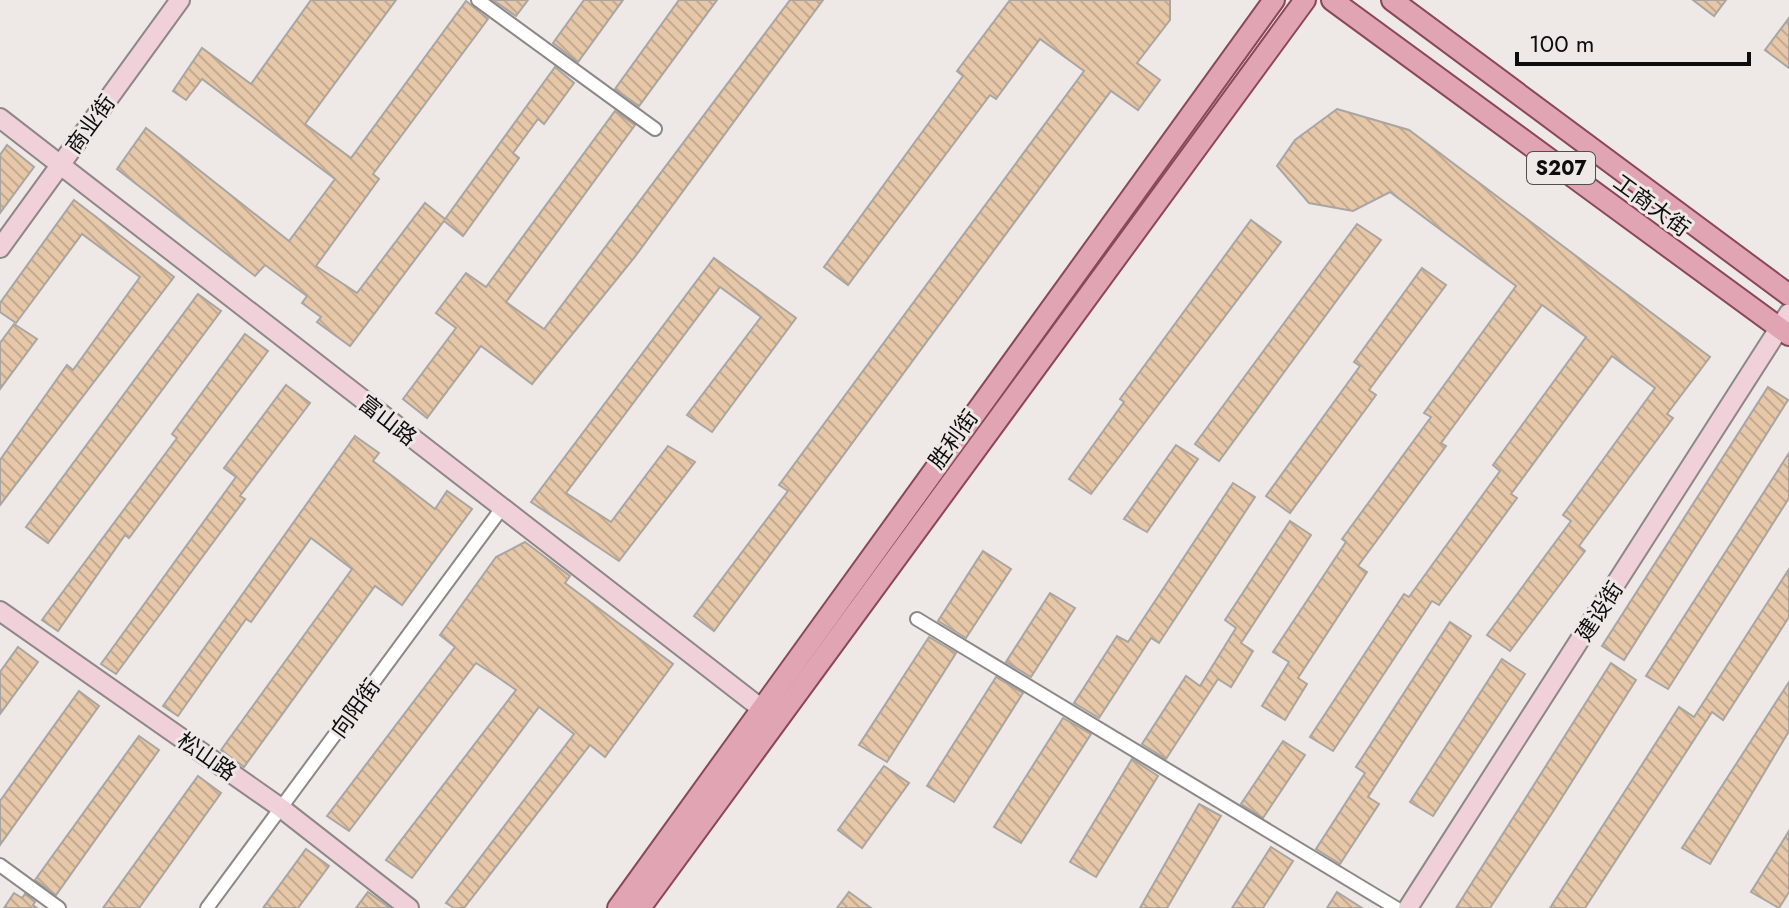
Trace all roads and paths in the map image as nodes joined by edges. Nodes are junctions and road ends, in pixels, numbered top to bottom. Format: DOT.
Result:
graph roads {
  1 [pos="180,0"];
  2 [pos="478,0"];
  3 [pos="1274,0"];
  4 [pos="1305,0"];
  5 [pos="1332,0"];
  6 [pos="1392,0"];
  7 [pos="0,118"];
  8 [pos="655,129"];
  9 [pos="60,165"];
  10 [pos="0,248"];
  11 [pos="1789,295"];
  12 [pos="1786,325"];
  13 [pos="502,508"];
  14 [pos="0,611"];
  15 [pos="917,619"];
  16 [pos="770,715"];
  17 [pos="281,808"];
  18 [pos="0,865"];
  19 [pos="59,908"];
  20 [pos="207,908"];
  21 [pos="409,908"];
  22 [pos="618,908"];
  23 [pos="640,908"];
  24 [pos="1396,908"];
  25 [pos="1408,908"];
  1 -- 9 [label="street, 商业街"];
  2 -- 8 [label="street"];
  3 -- 16 [label="main road, 胜利街"];
  4 -- 16 [label="main road, 胜利街"];
  5 -- 12 [label="main road, 工商大街 / S207"];
  6 -- 11 [label="main road, 工商大街 / S207"];
  7 -- 9 [label="street, 富山路"];
  9 -- 10 [label="street, 商业街"];
  9 -- 13 [label="street, 富山路"];
  12 -- 25 [label="street, 建设街"];
  13 -- 16 [label="street, 富山路"];
  13 -- 17 [label="street, 向阳街"];
  14 -- 17 [label="street, 松山路"];
  15 -- 24 [label="street"];
  16 -- 22 [label="main road, 胜利街"];
  16 -- 23 [label="main road, 胜利街"];
  17 -- 20 [label="street, 向阳街"];
  17 -- 21 [label="street, 松山路"];
  18 -- 19 [label="street"];
}
